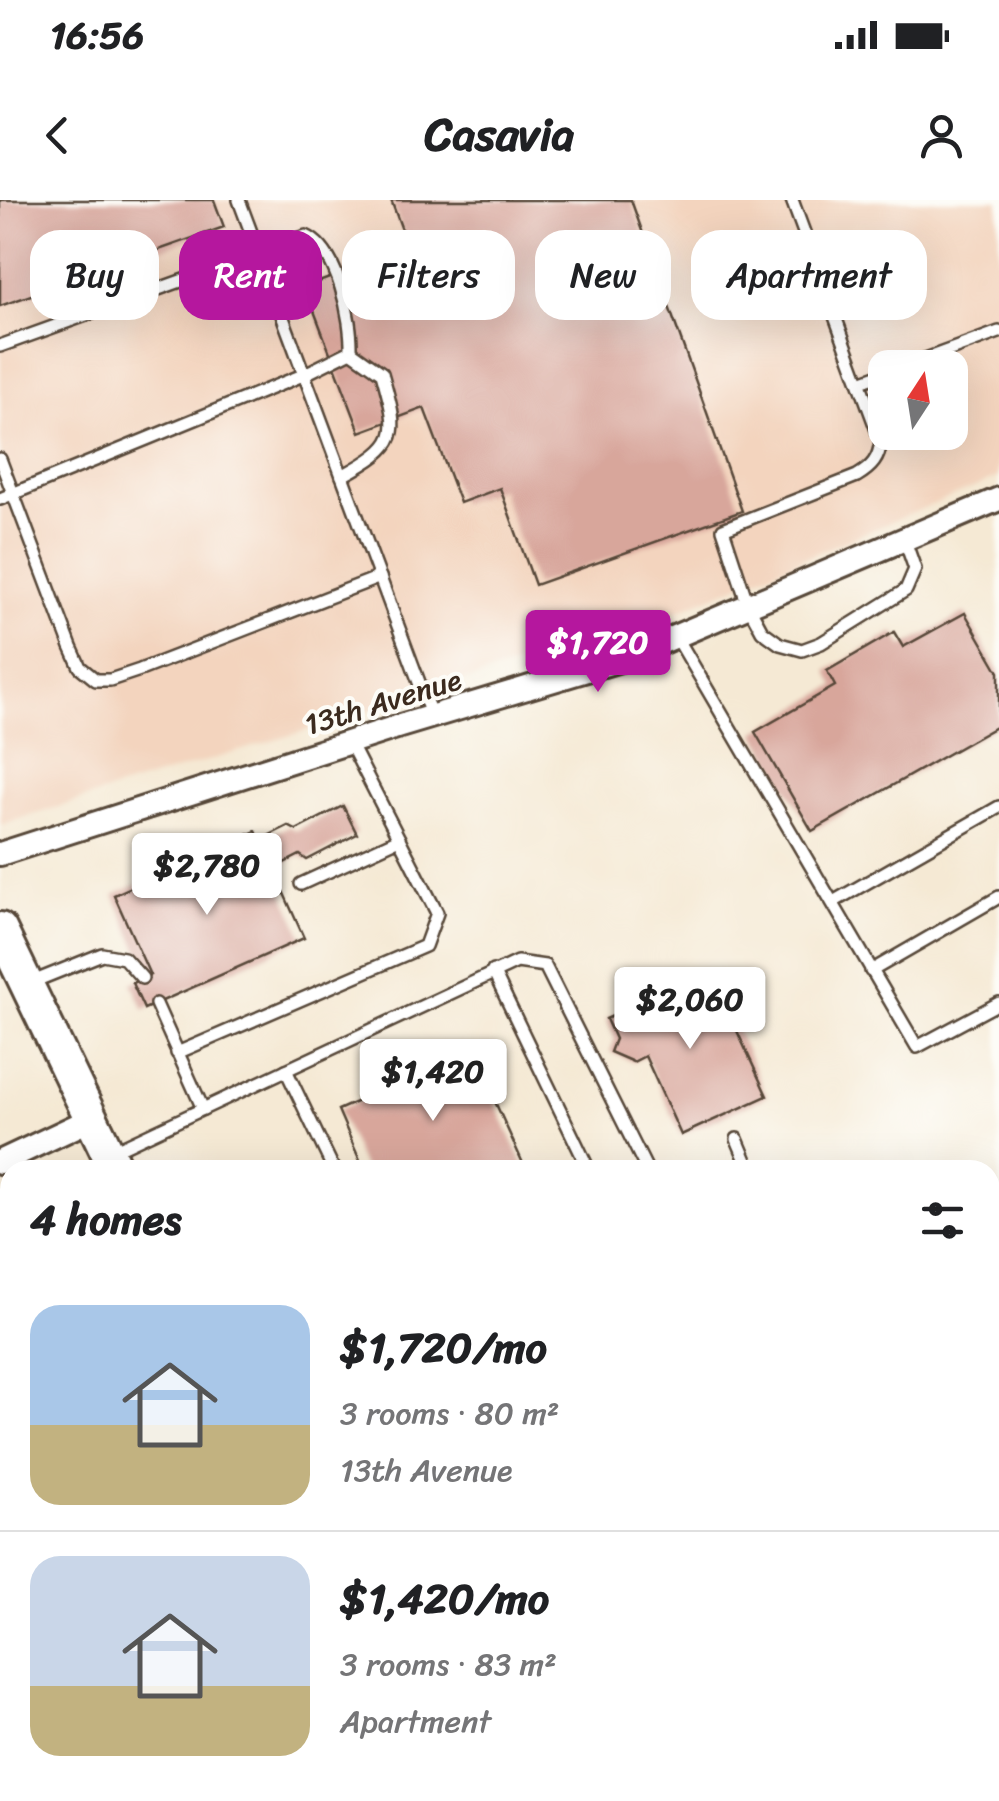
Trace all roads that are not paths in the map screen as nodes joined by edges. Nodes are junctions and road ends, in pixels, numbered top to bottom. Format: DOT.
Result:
graph roads {
  1 [pos="240,200"];
  2 [pos="792,200"];
  3 [pos="251,230"];
  4 [pos="322,248"];
  5 [pos="179,281"];
  6 [pos="283,320"];
  7 [pos="999,332"];
  8 [pos="0,346"];
  9 [pos="950,350"];
  10 [pos="351,351"];
  11 [pos="303,375"];
  12 [pos="868,379"];
  13 [pos="860,382"];
  14 [pos="0,458"];
  15 [pos="342,476"];
  16 [pos="13,494"];
  17 [pos="0,498"];
  18 [pos="995,509"];
  19 [pos="904,538"];
  20 [pos="380,577"];
  21 [pos="748,605"];
  22 [pos="676,636"];
  23 [pos="432,717"];
  24 [pos="350,742"];
  25 [pos="999,806"];
  26 [pos="399,838"];
  27 [pos="0,854"];
  28 [pos="300,884"];
  29 [pos="999,897"];
  30 [pos="833,902"];
  31 [pos="0,929"];
  32 [pos="872,971"];
  33 [pos="492,972"];
  34 [pos="142,978"];
  35 [pos="26,984"];
  36 [pos="999,1002"];
  37 [pos="156,1004"];
  38 [pos="177,1053"];
  39 [pos="286,1070"];
  40 [pos="203,1108"];
  41 [pos="91,1119"];
  42 [pos="737,1139"];
  43 [pos="4,1160"];
  44 [pos="111,1160"];
  45 [pos="115,1160"];
  46 [pos="329,1160"];
  47 [pos="584,1160"];
  48 [pos="642,1160"];
  49 [pos="746,1160"];
  1 -- 3 [label="lane"];
  2 -- 13 [label="lane"];
  4 -- 10 [label="lane"];
  5 -- 8 [label="lane"];
  6 -- 11 [label="lane"];
  7 -- 9 [label="lane"];
  10 -- 11 [label="lane"];
  10 -- 15 [label="lane"];
  11 -- 15 [label="lane"];
  11 -- 16 [label="lane"];
  12 -- 13 [label="lane"];
  13 -- 21 [label="lane"];
  14 -- 16 [label="lane"];
  15 -- 20 [label="lane"];
  16 -- 17 [label="lane"];
  16 -- 20 [label="lane"];
  18 -- 19 [label="street, 13th Avenue"];
  19 -- 21 [label="street, 13th Avenue"];
  19 -- 21 [label="lane"];
  20 -- 23 [label="lane"];
  21 -- 22 [label="street, 13th Avenue"];
  22 -- 23 [label="street, 13th Avenue"];
  22 -- 30 [label="lane"];
  23 -- 24 [label="street, 13th Avenue"];
  24 -- 26 [label="lane"];
  24 -- 27 [label="street, 13th Avenue"];
  25 -- 30 [label="lane"];
  26 -- 28 [label="lane"];
  26 -- 38 [label="lane"];
  29 -- 32 [label="lane"];
  30 -- 32 [label="lane"];
  31 -- 35 [label="main road"];
  32 -- 36 [label="lane"];
  33 -- 39 [label="lane"];
  33 -- 47 [label="lane"];
  33 -- 48 [label="lane"];
  34 -- 35 [label="lane"];
  35 -- 41 [label="main road"];
  37 -- 38 [label="lane"];
  38 -- 40 [label="lane"];
  39 -- 40 [label="lane"];
  39 -- 46 [label="lane"];
  40 -- 45 [label="lane"];
  41 -- 43 [label="street"];
  41 -- 44 [label="main road"];
  42 -- 49 [label="lane"];
}
